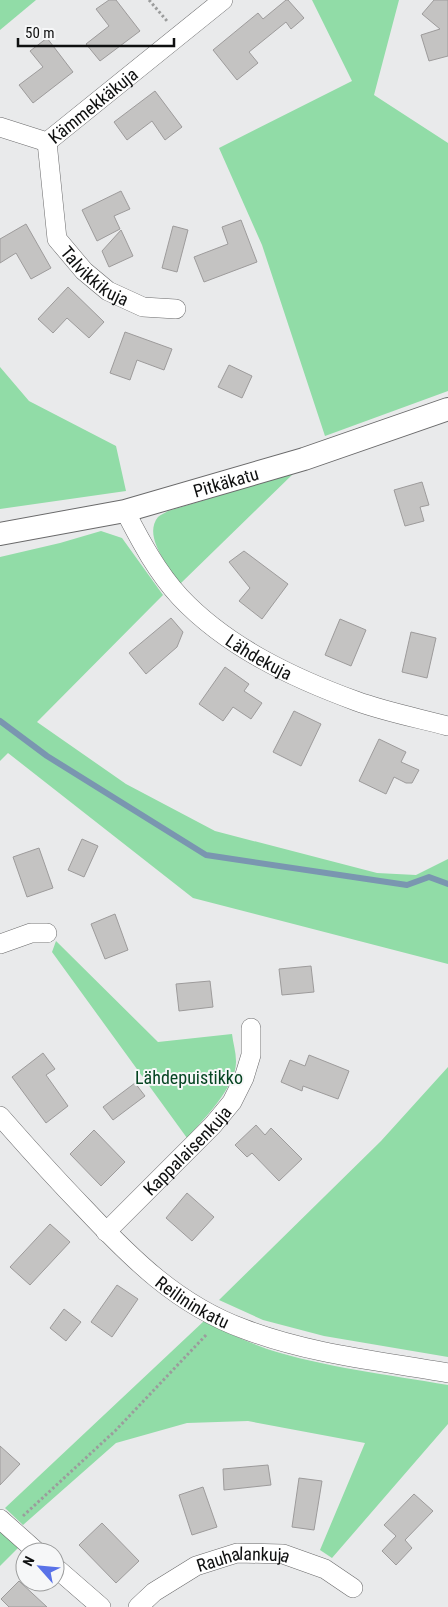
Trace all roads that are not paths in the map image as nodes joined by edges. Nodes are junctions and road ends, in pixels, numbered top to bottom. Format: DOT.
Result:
graph roads {
  1 [pos="223,0"];
  2 [pos="0,127"];
  3 [pos="46,142"];
  4 [pos="176,309"];
  5 [pos="448,408"];
  6 [pos="125,511"];
  7 [pos="0,534"];
  8 [pos="448,726"];
  9 [pos="47,933"];
  10 [pos="0,944"];
  11 [pos="252,1028"];
  12 [pos="0,1116"];
  13 [pos="106,1232"];
  14 [pos="448,1373"];
  15 [pos="5,1524"];
  16 [pos="26,1542"];
  17 [pos="65,1577"];
  18 [pos="354,1588"];
  19 [pos="100,1607"];
  20 [pos="138,1607"];
  1 -- 3 [label="street, Kämmekkäkuja"];
  2 -- 3 [label="street, Kämmekkäkuja"];
  3 -- 4 [label="street, Talvikkikuja"];
  5 -- 6 [label="street, Pitkäkatu"];
  6 -- 7 [label="street, Pitkäkatu"];
  6 -- 8 [label="street, Lähdekuja"];
  9 -- 10 [label="street"];
  11 -- 13 [label="street, Kappalaisenkuja"];
  12 -- 13 [label="street, Reilininkatu"];
  13 -- 14 [label="street, Reilininkatu"];
  15 -- 16 [label="street"];
  17 -- 19 [label="street"];
  18 -- 20 [label="street, Rauhalankuja"];
}
